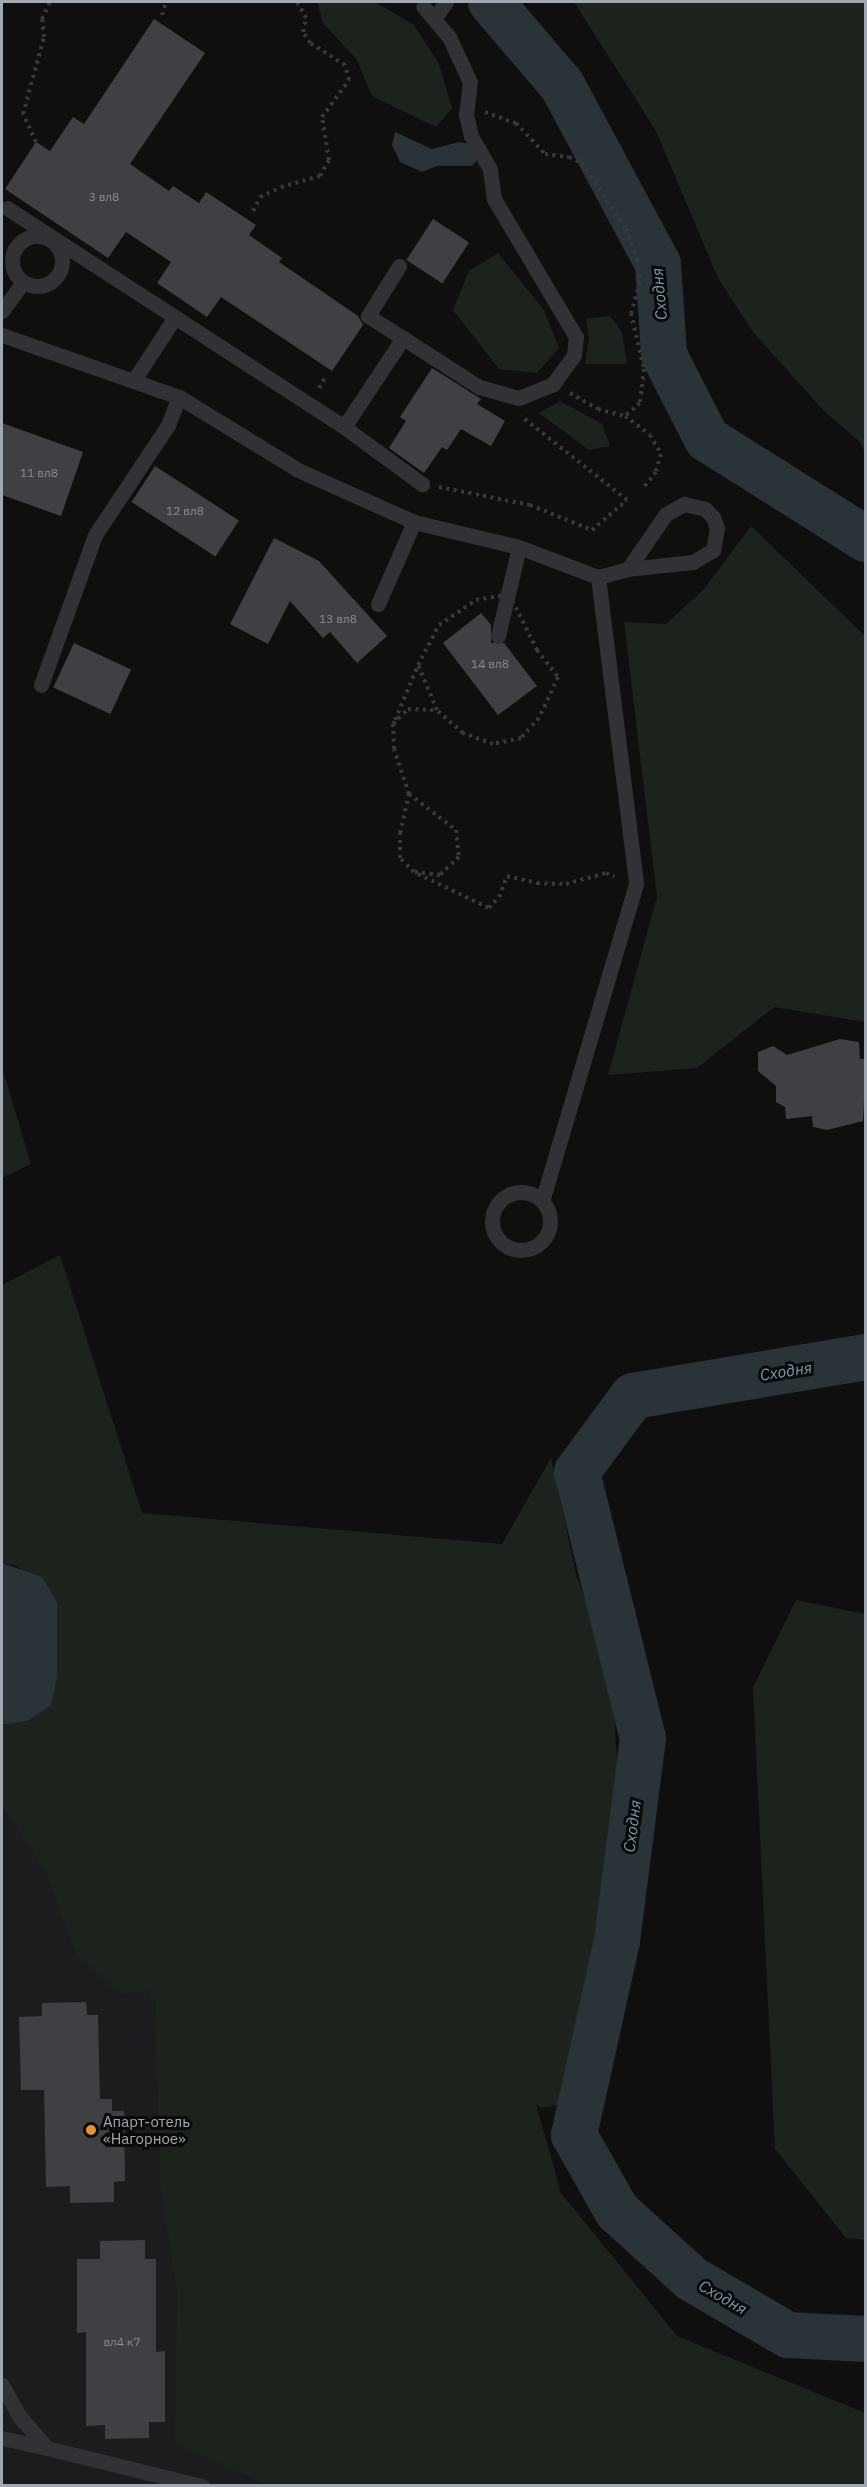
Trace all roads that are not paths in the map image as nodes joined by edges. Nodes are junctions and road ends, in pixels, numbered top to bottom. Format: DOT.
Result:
graph roads {
  1 [pos="446,2"];
  2 [pos="423,6"];
  3 [pos="434,19"];
  4 [pos="7,208"];
  5 [pos="53,238"];
  6 [pos="399,266"];
  7 [pos="22,283"];
  8 [pos="2,311"];
  9 [pos="175,317"];
  10 [pos="2,335"];
  11 [pos="403,338"];
  12 [pos="134,380"];
  13 [pos="178,397"];
  14 [pos="344,427"];
  15 [pos="422,484"];
  16 [pos="414,522"];
  17 [pos="519,547"];
  18 [pos="628,569"];
  19 [pos="598,577"];
  20 [pos="378,604"];
  21 [pos="498,636"];
  22 [pos="40,685"];
  23 [pos="543,1198"];
  24 [pos="2,2385"];
  25 [pos="2,2438"];
  26 [pos="47,2448"];
  27 [pos="202,2486"];
  1 -- 3 [label="lane"];
  2 -- 3 [label="lane"];
  3 -- 11 [label="lane"];
  4 -- 5 [label="lane"];
  5 -- 7 [label="lane"];
  5 -- 7 [label="lane"];
  5 -- 9 [label="lane"];
  6 -- 11 [label="lane"];
  7 -- 8 [label="lane"];
  9 -- 12 [label="lane"];
  9 -- 14 [label="lane"];
  10 -- 12 [label="lane"];
  11 -- 14 [label="lane"];
  12 -- 13 [label="lane"];
  13 -- 16 [label="lane"];
  13 -- 22 [label="lane"];
  14 -- 15 [label="lane"];
  16 -- 17 [label="lane"];
  16 -- 20 [label="lane"];
  17 -- 19 [label="lane"];
  17 -- 21 [label="lane"];
  18 -- 18 [label="lane"];
  18 -- 19 [label="lane"];
  19 -- 23 [label="lane"];
  24 -- 26 [label="lane"];
  25 -- 26 [label="lane"];
  26 -- 27 [label="lane"];
}
